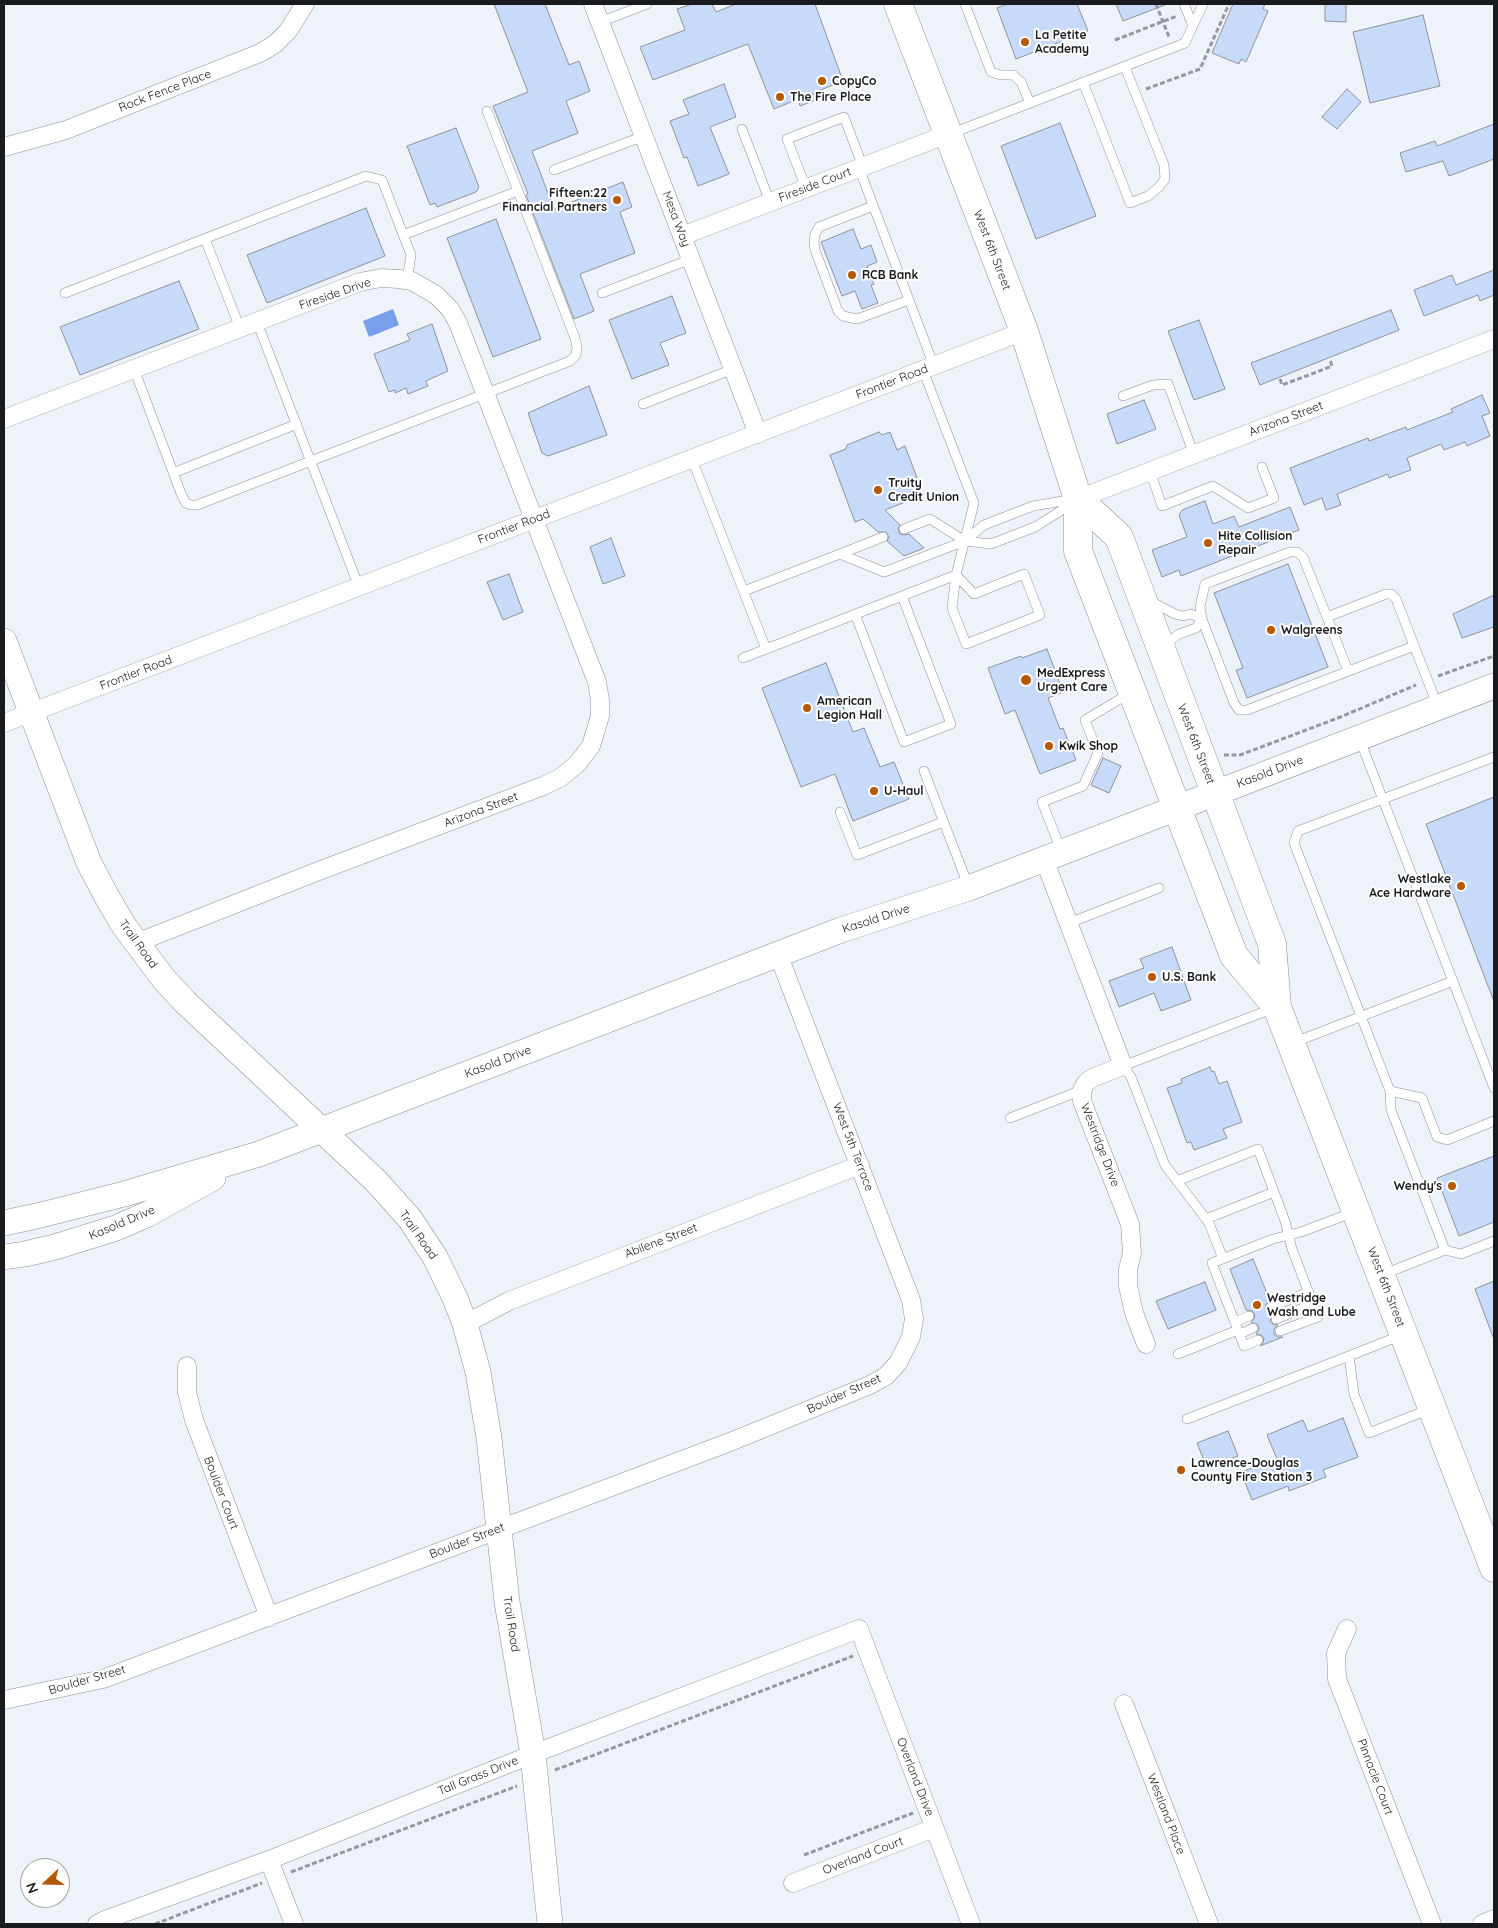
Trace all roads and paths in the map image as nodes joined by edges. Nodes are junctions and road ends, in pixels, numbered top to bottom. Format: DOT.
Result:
graph roads {
  1 [pos="306,4"];
  2 [pos="593,4"];
  3 [pos="647,4"];
  4 [pos="898,4"];
  5 [pos="965,4"];
  6 [pos="1156,4"];
  7 [pos="1202,4"];
  8 [pos="1229,4"];
  9 [pos="1185,8"];
  10 [pos="600,22"];
  11 [pos="1163,22"];
  12 [pos="1193,26"];
  13 [pos="1115,40"];
  14 [pos="1173,47"];
  15 [pos="1125,66"];
  16 [pos="1083,82"];
  17 [pos="1136,93"];
  18 [pos="1030,103"];
  19 [pos="487,111"];
  20 [pos="742,129"];
  21 [pos="948,134"];
  22 [pos="644,136"];
  23 [pos="4,146"];
  24 [pos="861,168"];
  25 [pos="554,170"];
  26 [pos="806,188"];
  27 [pos="518,190"];
  28 [pos="770,202"];
  29 [pos="874,206"];
  30 [pos="403,235"];
  31 [pos="682,236"];
  32 [pos="205,239"];
  33 [pos="691,259"];
  34 [pos="406,280"];
  35 [pos="65,293"];
  36 [pos="602,294"];
  37 [pos="909,300"];
  38 [pos="258,322"];
  39 [pos="240,328"];
  40 [pos="1024,331"];
  41 [pos="1494,339"];
  42 [pos="1330,360"];
  43 [pos="929,368"];
  44 [pos="134,369"];
  45 [pos="733,369"];
  46 [pos="1280,379"];
  47 [pos="485,394"];
  48 [pos="1123,396"];
  49 [pos="642,404"];
  50 [pos="4,420"];
  51 [pos="297,424"];
  52 [pos="758,434"];
  53 [pos="1194,454"];
  54 [pos="692,459"];
  55 [pos="311,461"];
  56 [pos="1262,467"];
  57 [pos="1150,471"];
  58 [pos="173,472"];
  59 [pos="1078,499"];
  60 [pos="534,520"];
  61 [pos="904,529"];
  62 [pos="883,537"];
  63 [pos="965,541"];
  64 [pos="840,554"];
  65 [pos="956,575"];
  66 [pos="360,586"];
  67 [pos="744,592"];
  68 [pos="1140,595"];
  69 [pos="902,596"];
  70 [pos="855,614"];
  71 [pos="1327,617"];
  72 [pos="1202,619"];
  73 [pos="4,641"];
  74 [pos="1414,646"];
  75 [pos="766,649"];
  76 [pos="1163,655"];
  77 [pos="1494,656"];
  78 [pos="744,658"];
  79 [pos="1348,671"];
  80 [pos="1428,680"];
  81 [pos="1494,686"];
  82 [pos="1132,692"];
  83 [pos="1438,707"];
  84 [pos="31,713"];
  85 [pos="4,723"];
  86 [pos="1359,738"];
  87 [pos="1220,754"];
  88 [pos="1494,757"];
  89 [pos="924,771"];
  90 [pos="1215,793"];
  91 [pos="1383,798"];
  92 [pos="1177,808"];
  93 [pos="840,812"];
  94 [pos="943,822"];
  95 [pos="1053,856"];
  96 [pos="969,888"];
  97 [pos="1159,888"];
  98 [pos="1069,924"];
  99 [pos="136,943"];
  100 [pos="778,954"];
  101 [pos="1453,981"];
  102 [pos="1277,1006"];
  103 [pos="1361,1016"];
  104 [pos="1292,1043"];
  105 [pos="1123,1066"];
  106 [pos="1494,1088"];
  107 [pos="1082,1090"];
  108 [pos="1390,1091"];
  109 [pos="1010,1118"];
  110 [pos="1494,1121"];
  111 [pos="321,1130"];
  112 [pos="259,1154"];
  113 [pos="860,1165"];
  114 [pos="1177,1181"];
  115 [pos="1274,1192"];
  116 [pos="1357,1211"];
  117 [pos="1206,1219"];
  118 [pos="4,1223"];
  119 [pos="1288,1236"];
  120 [pos="1494,1241"];
  121 [pos="1445,1250"];
  122 [pos="4,1257"];
  123 [pos="1223,1259"];
  124 [pos="1381,1274"];
  125 [pos="1308,1292"];
  126 [pos="1313,1304"];
  127 [pos="1271,1307"];
  128 [pos="1249,1316"];
  129 [pos="1276,1319"];
  130 [pos="465,1324"];
  131 [pos="1238,1328"];
  132 [pos="1253,1328"];
  133 [pos="1280,1331"];
  134 [pos="1404,1334"];
  135 [pos="1258,1340"];
  136 [pos="909,1343"];
  137 [pos="1146,1344"];
  138 [pos="1178,1354"];
  139 [pos="1349,1356"];
  140 [pos="187,1366"];
  141 [pos="1432,1408"];
  142 [pos="1187,1419"];
  143 [pos="499,1528"];
  144 [pos="1494,1568"];
  145 [pos="268,1617"];
  146 [pos="859,1629"];
  147 [pos="1347,1629"];
  148 [pos="867,1651"];
  149 [pos="4,1700"];
  150 [pos="1124,1704"];
  151 [pos="533,1754"];
  152 [pos="535,1778"];
  153 [pos="926,1808"];
  154 [pos="934,1828"];
  155 [pos="804,1855"];
  156 [pos="269,1860"];
  157 [pos="276,1878"];
  158 [pos="793,1883"];
  159 [pos="1494,1919"];
  160 [pos="97,1924"];
  161 [pos="155,1924"];
  162 [pos="294,1924"];
  163 [pos="550,1924"];
  164 [pos="971,1924"];
  165 [pos="1209,1924"];
  166 [pos="1432,1924"];
  167 [pos="1482,1924"];
  1 -- 23 [label="street, Rock Fence Place"];
  2 -- 10 [label="street, Mesa Way"];
  3 -- 10 [label="lane"];
  4 -- 21 [label="main road, West 6th Street"];
  5 -- 18 [label="lane"];
  6 -- 11 [label="path"];
  7 -- 12 [label="lane"];
  8 -- 17 [label="path"];
  9 -- 11 [label="path"];
  9 -- 12 [label="lane"];
  10 -- 22 [label="street, Mesa Way"];
  11 -- 13 [label="path"];
  11 -- 14 [label="path"];
  12 -- 14 [label="lane"];
  14 -- 15 [label="lane"];
  15 -- 16 [label="lane"];
  15 -- 17 [label="lane"];
  16 -- 17 [label="lane"];
  16 -- 18 [label="lane"];
  18 -- 21 [label="lane"];
  19 -- 27 [label="lane"];
  20 -- 28 [label="lane"];
  21 -- 24 [label="street, Fireside Court"];
  21 -- 40 [label="main road, West 6th Street"];
  22 -- 25 [label="lane"];
  22 -- 31 [label="street, Mesa Way"];
  24 -- 26 [label="street, Fireside Court"];
  24 -- 26 [label="lane"];
  24 -- 29 [label="lane"];
  26 -- 28 [label="street, Fireside Court"];
  27 -- 30 [label="lane"];
  27 -- 47 [label="lane"];
  28 -- 31 [label="street, Fireside Court"];
  29 -- 37 [label="lane"];
  29 -- 37 [label="lane"];
  30 -- 32 [label="lane"];
  30 -- 34 [label="lane"];
  31 -- 33 [label="street, Mesa Way"];
  32 -- 35 [label="lane"];
  32 -- 39 [label="lane"];
  33 -- 36 [label="lane"];
  33 -- 45 [label="street, Mesa Way"];
  34 -- 38 [label="street, Fireside Drive"];
  34 -- 47 [label="street, Fireside Drive"];
  37 -- 43 [label="lane"];
  38 -- 39 [label="street, Fireside Drive"];
  38 -- 51 [label="lane"];
  39 -- 44 [label="street, Fireside Drive"];
  40 -- 43 [label="street, Frontier Road"];
  40 -- 59 [label="main road, West 6th Street"];
  41 -- 53 [label="street, Arizona Street"];
  42 -- 46 [label="path"];
  43 -- 52 [label="street, Frontier Road"];
  43 -- 63 [label="lane"];
  44 -- 50 [label="street, Fireside Drive"];
  44 -- 58 [label="lane"];
  45 -- 49 [label="lane"];
  45 -- 52 [label="street, Mesa Way"];
  47 -- 55 [label="lane"];
  47 -- 60 [label="street, Fireside Drive"];
  48 -- 53 [label="lane"];
  51 -- 55 [label="lane"];
  51 -- 58 [label="lane"];
  52 -- 54 [label="street, Frontier Road"];
  53 -- 57 [label="street, Arizona Street"];
  54 -- 60 [label="street, Frontier Road"];
  54 -- 67 [label="lane"];
  55 -- 58 [label="lane"];
  55 -- 66 [label="lane"];
  56 -- 57 [label="lane"];
  57 -- 59 [label="street, Arizona Street"];
  59 -- 63 [label="lane"];
  59 -- 63 [label="lane"];
  59 -- 68 [label="main road, West 6th Street"];
  59 -- 82 [label="main road, West 6th Street"];
  60 -- 66 [label="street, Frontier Road"];
  60 -- 99 [label="street, Arizona Street"];
  61 -- 63 [label="lane"];
  62 -- 64 [label="lane"];
  63 -- 64 [label="lane"];
  63 -- 65 [label="lane"];
  64 -- 67 [label="lane"];
  65 -- 65 [label="lane"];
  65 -- 69 [label="lane"];
  66 -- 84 [label="street, Frontier Road"];
  67 -- 75 [label="lane"];
  68 -- 72 [label="lane"];
  68 -- 76 [label="main road, West 6th Street"];
  69 -- 70 [label="lane"];
  69 -- 70 [label="lane"];
  70 -- 75 [label="lane"];
  71 -- 72 [label="lane"];
  71 -- 74 [label="lane"];
  71 -- 79 [label="lane"];
  72 -- 76 [label="lane"];
  72 -- 79 [label="lane"];
  73 -- 84 [label="main road, Trail Road"];
  74 -- 79 [label="lane"];
  74 -- 80 [label="lane"];
  75 -- 78 [label="lane"];
  76 -- 90 [label="main road, West 6th Street"];
  77 -- 80 [label="path"];
  80 -- 83 [label="lane"];
  80 -- 87 [label="path"];
  81 -- 83 [label="main road, Kasold Drive"];
  82 -- 92 [label="main road, West 6th Street"];
  82 -- 95 [label="lane"];
  83 -- 86 [label="main road, Kasold Drive"];
  84 -- 85 [label="street, Frontier Road"];
  84 -- 99 [label="main road, Trail Road"];
  86 -- 90 [label="main road, Kasold Drive"];
  86 -- 91 [label="lane"];
  88 -- 91 [label="lane"];
  89 -- 94 [label="lane"];
  90 -- 92 [label="main road, Kasold Drive"];
  90 -- 102 [label="main road, West 6th Street"];
  91 -- 101 [label="lane"];
  91 -- 103 [label="lane"];
  92 -- 95 [label="main road, Kasold Drive"];
  92 -- 102 [label="main road, West 6th Street"];
  93 -- 94 [label="lane"];
  94 -- 96 [label="lane"];
  95 -- 96 [label="main road, Kasold Drive"];
  95 -- 98 [label="street"];
  96 -- 100 [label="main road, Kasold Drive"];
  97 -- 98 [label="lane"];
  98 -- 105 [label="street"];
  99 -- 111 [label="main road, Trail Road"];
  100 -- 111 [label="main road, Kasold Drive"];
  100 -- 113 [label="street, West 5th Terrace"];
  101 -- 103 [label="lane"];
  101 -- 106 [label="lane"];
  102 -- 104 [label="main road, West 6th Street"];
  102 -- 105 [label="lane"];
  103 -- 104 [label="lane"];
  103 -- 108 [label="lane"];
  104 -- 116 [label="main road, West 6th Street"];
  105 -- 107 [label="street, Westridge Drive"];
  105 -- 114 [label="lane"];
  107 -- 109 [label="lane"];
  107 -- 137 [label="street, Westridge Drive"];
  108 -- 110 [label="lane"];
  108 -- 121 [label="lane"];
  111 -- 112 [label="main road, Kasold Drive"];
  111 -- 130 [label="main road, Trail Road"];
  112 -- 118 [label="main road, Kasold Drive"];
  112 -- 122 [label="main road, Kasold Drive"];
  113 -- 130 [label="street, Abilene Street"];
  113 -- 136 [label="street, West 5th Terrace"];
  114 -- 115 [label="lane"];
  114 -- 117 [label="lane"];
  115 -- 117 [label="lane"];
  115 -- 119 [label="lane"];
  116 -- 119 [label="lane"];
  116 -- 124 [label="main road, West 6th Street"];
  117 -- 123 [label="lane"];
  119 -- 123 [label="lane"];
  119 -- 125 [label="lane"];
  120 -- 121 [label="lane"];
  121 -- 124 [label="lane"];
  123 -- 131 [label="lane"];
  124 -- 134 [label="main road, West 6th Street"];
  125 -- 126 [label="lane"];
  125 -- 127 [label="lane"];
  126 -- 129 [label="lane"];
  126 -- 133 [label="lane"];
  128 -- 131 [label="lane"];
  130 -- 143 [label="main road, Trail Road"];
  131 -- 132 [label="lane"];
  131 -- 135 [label="lane"];
  131 -- 138 [label="lane"];
  134 -- 139 [label="lane"];
  134 -- 141 [label="main road, West 6th Street"];
  136 -- 143 [label="street, Boulder Street"];
  139 -- 141 [label="lane"];
  139 -- 142 [label="lane"];
  140 -- 145 [label="street, Boulder Court"];
  141 -- 144 [label="main road, West 6th Street"];
  143 -- 145 [label="street, Boulder Street"];
  143 -- 151 [label="main road, Trail Road"];
  145 -- 149 [label="street, Boulder Street"];
  146 -- 148 [label="street, Overland Drive"];
  146 -- 151 [label="street, Tall Grass Drive"];
  147 -- 166 [label="street, Pinnacle Court"];
  148 -- 152 [label="path"];
  148 -- 153 [label="street, Overland Drive"];
  150 -- 165 [label="street, Westland Place"];
  151 -- 152 [label="main road, Trail Road"];
  151 -- 156 [label="street, Tall Grass Drive"];
  152 -- 157 [label="path"];
  152 -- 163 [label="main road, Trail Road"];
  153 -- 154 [label="street, Overland Drive"];
  153 -- 155 [label="path"];
  154 -- 158 [label="street, Overland Court"];
  154 -- 164 [label="street, Overland Drive"];
  156 -- 157 [label="street"];
  156 -- 160 [label="street, Tall Grass Drive"];
  157 -- 161 [label="path"];
  157 -- 162 [label="street"];
  159 -- 167 [label="street"];
}
